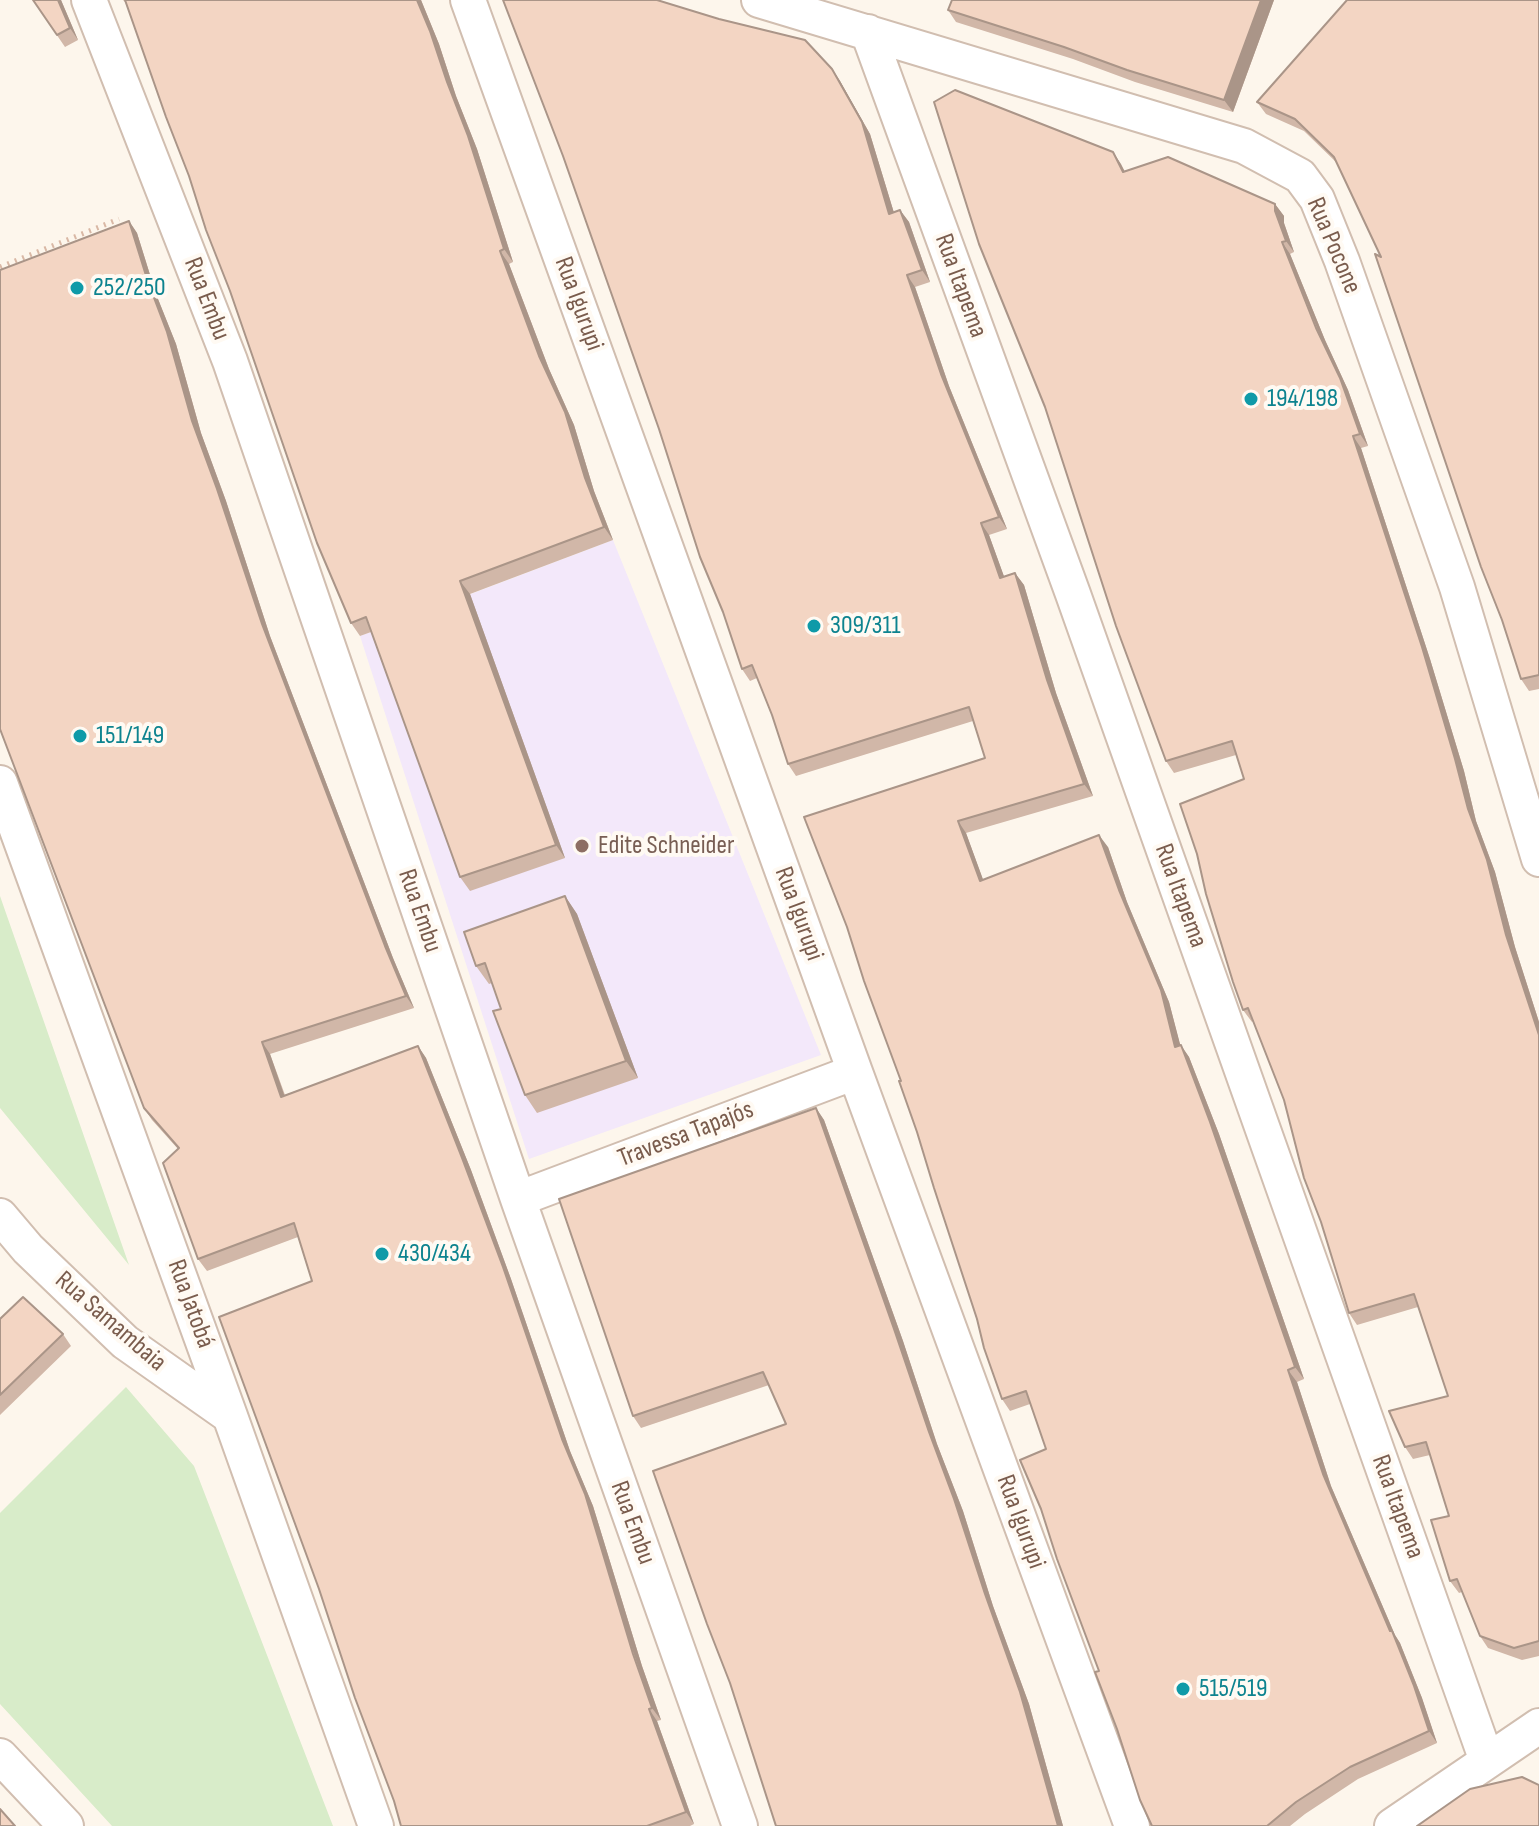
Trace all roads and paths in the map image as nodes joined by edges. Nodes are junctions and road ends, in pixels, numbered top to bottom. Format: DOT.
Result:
graph roads {
  1 [pos="89,0"];
  2 [pos="468,0"];
  3 [pos="759,0"];
  4 [pos="868,32"];
  5 [pos="119,219"];
  6 [pos="0,267"];
  7 [pos="0,783"];
  8 [pos="1539,859"];
  9 [pos="855,1072"];
  10 [pos="518,1199"];
  11 [pos="0,1216"];
  12 [pos="230,1416"];
  13 [pos="1539,1726"];
  14 [pos="0,1756"];
  15 [pos="1487,1761"];
  16 [pos="66,1826"];
  17 [pos="376,1826"];
  18 [pos="740,1826"];
  19 [pos="1132,1826"];
  20 [pos="1392,1826"];
  1 -- 10 [label="street, Rua Embu"];
  2 -- 9 [label="street, Rua Igurupi"];
  3 -- 4 [label="street, Rua Pocone"];
  4 -- 8 [label="street, Rua Pocone"];
  4 -- 15 [label="street, Rua Itapema"];
  5 -- 6 [label="path"];
  7 -- 12 [label="street, Rua Jatobá"];
  9 -- 10 [label="street, Travessa Tapajós"];
  9 -- 19 [label="street, Rua Igurupi"];
  10 -- 18 [label="street, Rua Embu"];
  11 -- 12 [label="street, Rua Samambaia"];
  12 -- 17 [label="street, Rua Jatobá"];
  13 -- 15 [label="street"];
  14 -- 16 [label="street"];
  15 -- 20 [label="street"];
}
